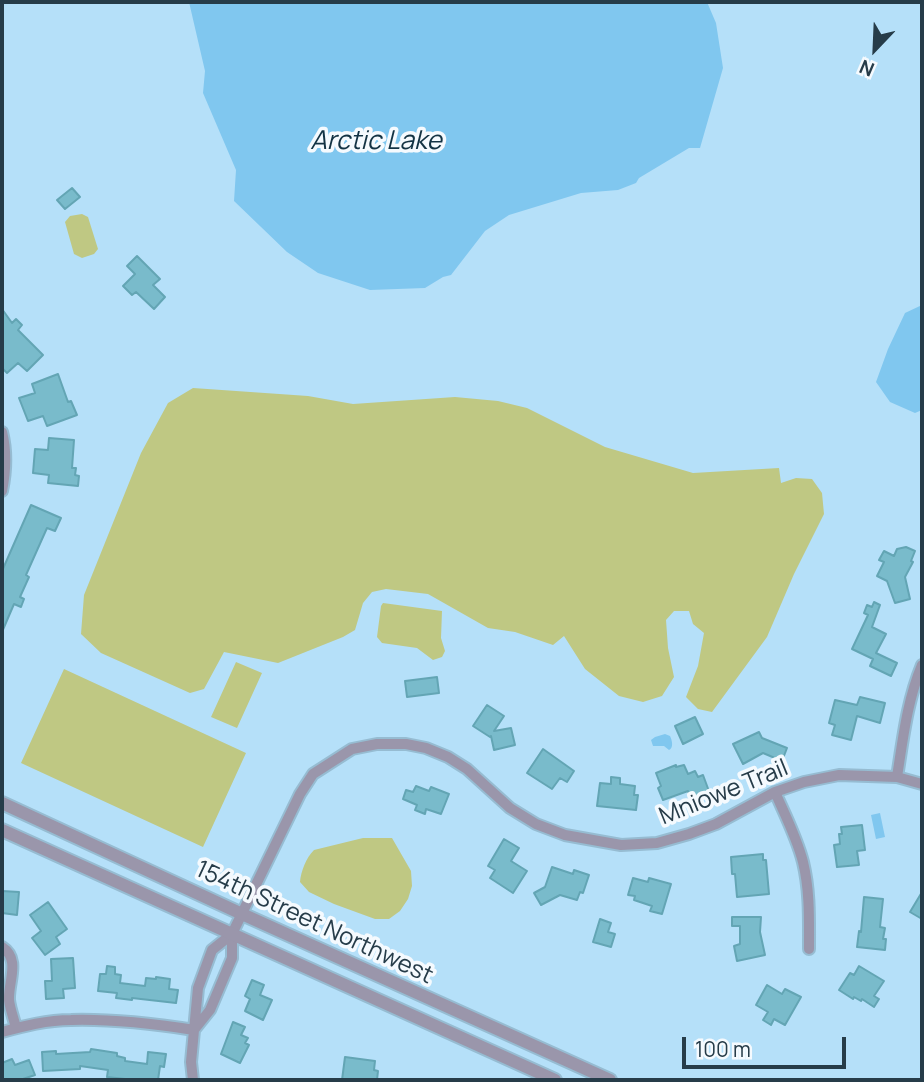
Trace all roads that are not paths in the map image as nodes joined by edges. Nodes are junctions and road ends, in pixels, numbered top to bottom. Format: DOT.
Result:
graph roads {
  1 [pos="2,432"];
  2 [pos="2,491"];
  3 [pos="922,665"];
  4 [pos="897,777"];
  5 [pos="922,784"];
  6 [pos="775,792"];
  7 [pos="2,803"];
  8 [pos="2,830"];
  9 [pos="242,914"];
  10 [pos="232,934"];
  11 [pos="2,947"];
  12 [pos="809,949"];
  13 [pos="5,997"];
  14 [pos="16,1028"];
  15 [pos="194,1030"];
  16 [pos="2,1032"];
  17 [pos="193,1080"];
  18 [pos="555,1080"];
  19 [pos="610,1080"];
  1 -- 2 [label="street"];
  3 -- 4 [label="street"];
  4 -- 5 [label="street, Mniowe Trail"];
  4 -- 6 [label="street, Mniowe Trail"];
  6 -- 9 [label="street, Mniowe Trail"];
  6 -- 12 [label="street"];
  7 -- 9 [label="street, 154th Street Northwest"];
  8 -- 10 [label="street, 154th Street Northwest"];
  9 -- 10 [label="street, Mniowe Trail"];
  9 -- 19 [label="street, 154th Street Northwest"];
  10 -- 15 [label="street"];
  10 -- 15 [label="street"];
  10 -- 18 [label="street, 154th Street Northwest"];
  11 -- 13 [label="street"];
  13 -- 14 [label="street"];
  14 -- 15 [label="street"];
  14 -- 16 [label="street"];
  15 -- 17 [label="street"];
}
